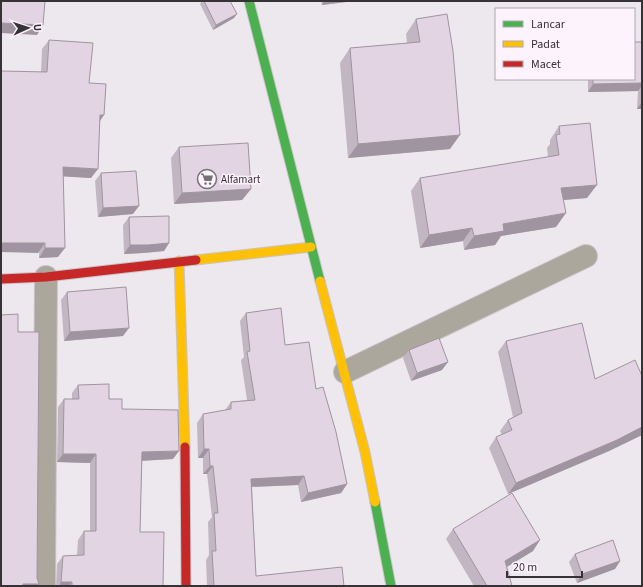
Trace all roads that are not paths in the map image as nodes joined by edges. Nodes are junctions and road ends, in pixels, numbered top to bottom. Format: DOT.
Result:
graph roads {
  1 [pos="248,1"];
  2 [pos="311,247"];
  3 [pos="586,256"];
  4 [pos="179,261"];
  5 [pos="46,277"];
  6 [pos="1,279"];
  7 [pos="345,372"];
  8 [pos="44,586"];
  9 [pos="186,586"];
  10 [pos="391,586"];
  1 -- 2 [label="street"];
  2 -- 4 [label="street"];
  2 -- 7 [label="street"];
  3 -- 7 [label="street"];
  4 -- 5 [label="street"];
  4 -- 9 [label="street"];
  5 -- 6 [label="street"];
  5 -- 8 [label="street"];
  7 -- 10 [label="street"];
}
